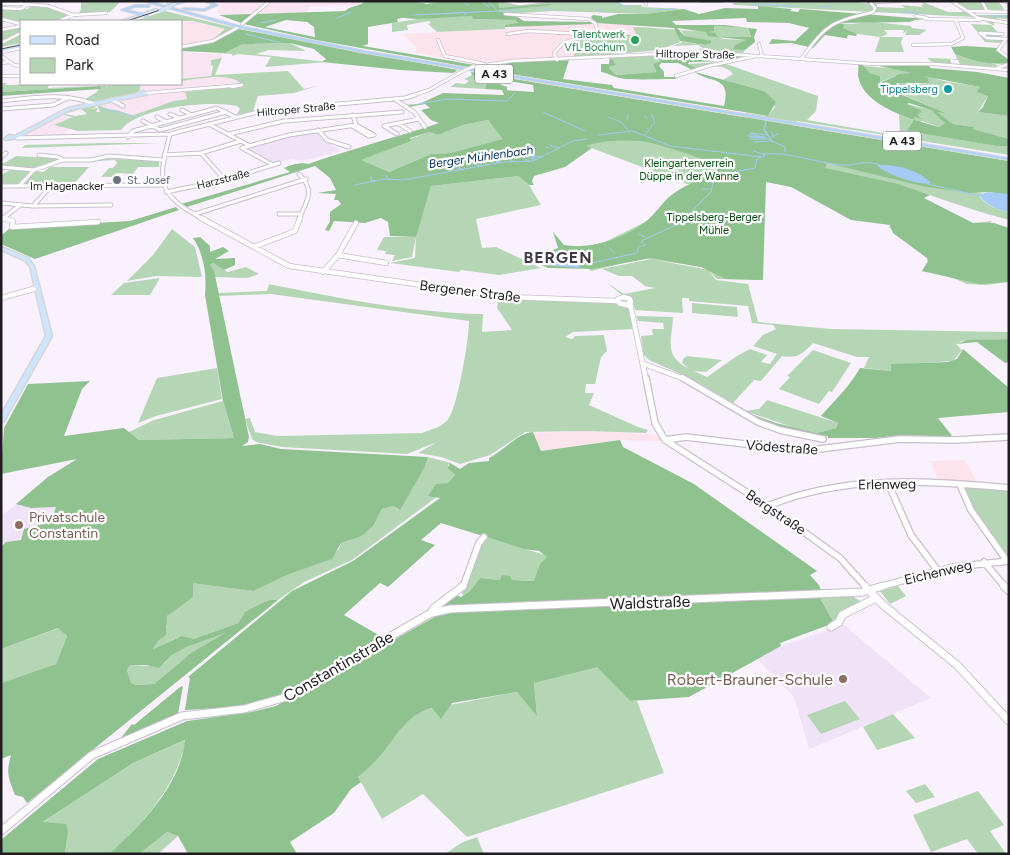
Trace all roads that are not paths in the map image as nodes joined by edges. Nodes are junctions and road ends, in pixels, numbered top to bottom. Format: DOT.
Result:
graph roads {
  1 [pos="143,1"];
  2 [pos="149,1"];
  3 [pos="155,1"];
  4 [pos="180,1"];
  5 [pos="187,1"];
  6 [pos="205,1"];
  7 [pos="210,1"];
  8 [pos="270,1"];
  9 [pos="506,1"];
  10 [pos="546,1"];
  11 [pos="701,1"];
  12 [pos="722,1"];
  13 [pos="859,1"];
  14 [pos="900,1"];
  15 [pos="952,1"];
  16 [pos="1002,1"];
  17 [pos="708,2"];
  18 [pos="717,2"];
  19 [pos="867,2"];
  20 [pos="873,2"];
  21 [pos="1009,2"];
  22 [pos="20,3"];
  23 [pos="175,3"];
  24 [pos="983,3"];
  25 [pos="1,4"];
  26 [pos="126,4"];
  27 [pos="27,5"];
  28 [pos="168,5"];
  29 [pos="718,6"];
  30 [pos="1,8"];
  31 [pos="156,11"];
  32 [pos="966,11"];
  33 [pos="987,11"];
  34 [pos="1009,12"];
  35 [pos="106,13"];
  36 [pos="128,13"];
  37 [pos="505,14"];
  38 [pos="73,15"];
  39 [pos="144,16"];
  40 [pos="916,16"];
  41 [pos="541,17"];
  42 [pos="555,17"];
  43 [pos="133,18"];
  44 [pos="1,19"];
  45 [pos="925,19"];
  46 [pos="932,19"];
  47 [pos="61,20"];
  48 [pos="983,20"];
  49 [pos="230,21"];
  50 [pos="956,21"];
  51 [pos="996,22"];
  52 [pos="1009,23"];
  53 [pos="20,25"];
  54 [pos="20,25"];
  55 [pos="240,26"];
  56 [pos="1,30"];
  57 [pos="1009,31"];
  58 [pos="1001,33"];
  59 [pos="20,34"];
  60 [pos="508,34"];
  61 [pos="282,35"];
  62 [pos="2,36"];
  63 [pos="585,36"];
  64 [pos="13,37"];
  65 [pos="1007,39"];
  66 [pos="438,40"];
  67 [pos="1,43"];
  68 [pos="1003,43"];
  69 [pos="759,44"];
  70 [pos="1009,44"];
  71 [pos="914,45"];
  72 [pos="20,47"];
  73 [pos="182,47"];
  74 [pos="1,52"];
  75 [pos="1000,53"];
  76 [pos="1009,53"];
  77 [pos="756,56"];
  78 [pos="762,56"];
  79 [pos="802,58"];
  80 [pos="1009,58"];
  81 [pos="557,60"];
  82 [pos="9,62"];
  83 [pos="1,63"];
  84 [pos="485,64"];
  85 [pos="1009,64"];
  86 [pos="20,66"];
  87 [pos="997,69"];
  88 [pos="1009,70"];
  89 [pos="1,76"];
  90 [pos="9,76"];
  91 [pos="20,76"];
  92 [pos="676,76"];
  93 [pos="2,82"];
  94 [pos="144,85"];
  95 [pos="232,87"];
  96 [pos="142,92"];
  97 [pos="81,94"];
  98 [pos="147,94"];
  99 [pos="136,95"];
  100 [pos="68,98"];
  101 [pos="75,98"];
  102 [pos="112,100"];
  103 [pos="396,100"];
  104 [pos="1,101"];
  105 [pos="94,104"];
  106 [pos="123,106"];
  107 [pos="198,108"];
  108 [pos="1,109"];
  109 [pos="182,110"];
  110 [pos="204,112"];
  111 [pos="226,112"];
  112 [pos="402,112"];
  113 [pos="170,114"];
  114 [pos="192,115"];
  115 [pos="353,115"];
  116 [pos="744,115"];
  117 [pos="157,117"];
  118 [pos="236,117"];
  119 [pos="179,119"];
  120 [pos="420,119"];
  121 [pos="143,121"];
  122 [pos="166,122"];
  123 [pos="209,124"];
  124 [pos="399,124"];
  125 [pos="152,126"];
  126 [pos="354,126"];
  127 [pos="134,127"];
  128 [pos="425,127"];
  129 [pos="138,130"];
  130 [pos="318,130"];
  131 [pos="410,130"];
  132 [pos="170,134"];
  133 [pos="228,134"];
  134 [pos="397,134"];
  135 [pos="128,137"];
  136 [pos="9,138"];
  137 [pos="241,141"];
  138 [pos="250,146"];
  139 [pos="349,146"];
  140 [pos="201,152"];
  141 [pos="6,153"];
  142 [pos="39,156"];
  143 [pos="1,157"];
  144 [pos="164,158"];
  145 [pos="1009,158"];
  146 [pos="63,160"];
  147 [pos="279,163"];
  148 [pos="273,165"];
  149 [pos="1,167"];
  150 [pos="34,170"];
  151 [pos="299,174"];
  152 [pos="225,180"];
  153 [pos="306,180"];
  154 [pos="162,185"];
  155 [pos="1,186"];
  156 [pos="19,186"];
  157 [pos="51,186"];
  158 [pos="166,192"];
  159 [pos="1,203"];
  160 [pos="111,205"];
  161 [pos="19,206"];
  162 [pos="33,206"];
  163 [pos="194,214"];
  164 [pos="279,214"];
  165 [pos="301,214"];
  166 [pos="3,218"];
  167 [pos="98,222"];
  168 [pos="356,224"];
  169 [pos="254,247"];
  170 [pos="2,250"];
  171 [pos="338,255"];
  172 [pos="386,262"];
  173 [pos="323,272"];
  174 [pos="37,288"];
  175 [pos="1,298"];
  176 [pos="644,364"];
  177 [pos="1,421"];
  178 [pos="1009,436"];
  179 [pos="824,439"];
  180 [pos="665,440"];
  181 [pos="888,483"];
  182 [pos="960,484"];
  183 [pos="1009,488"];
  184 [pos="768,506"];
  185 [pos="484,537"];
  186 [pos="1008,561"];
  187 [pos="984,562"];
  188 [pos="938,571"];
  189 [pos="869,590"];
  190 [pos="1009,592"];
  191 [pos="876,598"];
  192 [pos="431,613"];
  193 [pos="830,627"];
  194 [pos="1009,721"];
  195 [pos="1,831"];
  1 -- 55 [label="highway, A 43"];
  2 -- 61 [label="highway, A 43"];
  3 -- 28 [label="highway"];
  4 -- 23 [label="main road"];
  5 -- 23 [label="highway"];
  6 -- 28 [label="highway"];
  7 -- 49 [label="highway"];
  8 -- 55 [label="street"];
  9 -- 10 [label="street"];
  11 -- 17 [label="street"];
  12 -- 18 [label="street"];
  13 -- 19 [label="street"];
  14 -- 20 [label="street"];
  15 -- 32 [label="street"];
  16 -- 21 [label="street"];
  17 -- 18 [label="street"];
  18 -- 29 [label="street"];
  19 -- 20 [label="street"];
  20 -- 79 [label="street"];
  22 -- 25 [label="street"];
  22 -- 38 [label="street"];
  23 -- 28 [label="main road"];
  23 -- 31 [label="main road, bridge"];
  24 -- 33 [label="street"];
  26 -- 36 [label="highway"];
  27 -- 30 [label="street"];
  28 -- 31 [label="main road, bridge"];
  28 -- 49 [label="highway"];
  31 -- 39 [label="main road"];
  31 -- 39 [label="main road"];
  31 -- 43 [label="highway"];
  32 -- 33 [label="street"];
  32 -- 48 [label="street"];
  33 -- 34 [label="street"];
  35 -- 38 [label="street"];
  36 -- 39 [label="highway"];
  36 -- 43 [label="highway"];
  37 -- 42 [label="street"];
  38 -- 47 [label="street"];
  39 -- 43 [label="highway"];
  39 -- 43 [label="main road"];
  40 -- 46 [label="street"];
  41 -- 42 [label="street"];
  42 -- 63 [label="street"];
  43 -- 55 [label="highway"];
  44 -- 53 [label="street"];
  45 -- 46 [label="street"];
  46 -- 50 [label="street"];
  48 -- 50 [label="street"];
  48 -- 51 [label="street"];
  49 -- 61 [label="highway"];
  50 -- 71 [label="street"];
  51 -- 52 [label="street"];
  51 -- 58 [label="street"];
  54 -- 56 [label="street"];
  55 -- 73 [label="street"];
  55 -- 116 [label="highway, A 43"];
  57 -- 58 [label="street"];
  58 -- 65 [label="street"];
  58 -- 65 [label="street"];
  59 -- 64 [label="street"];
  60 -- 63 [label="street"];
  61 -- 116 [label="highway, A 43"];
  62 -- 64 [label="street"];
  63 -- 81 [label="street"];
  64 -- 67 [label="street"];
  65 -- 68 [label="street"];
  66 -- 84 [label="street, Hiltroper Straße"];
  68 -- 70 [label="street"];
  68 -- 75 [label="street"];
  69 -- 78 [label="street"];
  72 -- 74 [label="main road"];
  74 -- 82 [label="street"];
  75 -- 76 [label="street"];
  75 -- 80 [label="street"];
  77 -- 78 [label="street, Hiltroper Straße"];
  77 -- 81 [label="street, Hiltroper Straße"];
  77 -- 92 [label="street, Hiltroper Straße"];
  78 -- 79 [label="street, Hiltroper Straße"];
  79 -- 87 [label="street, Hiltroper Straße"];
  81 -- 84 [label="street, Hiltroper Straße"];
  82 -- 83 [label="street"];
  82 -- 86 [label="street"];
  84 -- 103 [label="street, Hiltroper Straße, bridge"];
  85 -- 87 [label="street, Hiltroper Straße"];
  87 -- 88 [label="street"];
  89 -- 90 [label="street"];
  90 -- 91 [label="street"];
  90 -- 93 [label="street"];
  94 -- 96 [label="main road"];
  95 -- 98 [label="street"];
  96 -- 98 [label="main road"];
  96 -- 99 [label="main road"];
  97 -- 101 [label="street"];
  98 -- 99 [label="main road"];
  99 -- 102 [label="main road"];
  100 -- 101 [label="street"];
  100 -- 104 [label="street"];
  100 -- 108 [label="street"];
  101 -- 105 [label="street"];
  102 -- 105 [label="main road"];
  102 -- 106 [label="street"];
  103 -- 118 [label="street, Hiltroper Straße"];
  103 -- 120 [label="street"];
  105 -- 136 [label="main road"];
  107 -- 110 [label="street"];
  109 -- 114 [label="street"];
  110 -- 111 [label="street"];
  110 -- 114 [label="street"];
  111 -- 118 [label="street"];
  111 -- 125 [label="street"];
  112 -- 115 [label="street"];
  113 -- 119 [label="street"];
  114 -- 119 [label="street"];
  115 -- 126 [label="street"];
  115 -- 133 [label="street"];
  116 -- 145 [label="highway, A 43"];
  117 -- 122 [label="street"];
  118 -- 123 [label="street, Hiltroper Straße"];
  119 -- 122 [label="street"];
  120 -- 124 [label="street"];
  120 -- 128 [label="street"];
  121 -- 125 [label="street"];
  122 -- 125 [label="street"];
  123 -- 132 [label="street, Hiltroper Straße"];
  123 -- 133 [label="street"];
  124 -- 131 [label="street"];
  124 -- 134 [label="street"];
  125 -- 129 [label="street"];
  126 -- 126 [label="street"];
  126 -- 130 [label="street"];
  127 -- 129 [label="street"];
  129 -- 135 [label="street"];
  130 -- 138 [label="street"];
  130 -- 139 [label="street"];
  132 -- 135 [label="street, Hiltroper Straße"];
  132 -- 144 [label="street"];
  133 -- 137 [label="street"];
  135 -- 136 [label="street, Hiltroper Straße"];
  137 -- 138 [label="street"];
  137 -- 140 [label="street"];
  138 -- 148 [label="street"];
  140 -- 144 [label="street"];
  140 -- 152 [label="street"];
  141 -- 143 [label="street"];
  142 -- 146 [label="street"];
  144 -- 146 [label="street"];
  144 -- 154 [label="street"];
  146 -- 150 [label="street"];
  147 -- 148 [label="street, Harzstraße"];
  148 -- 152 [label="street, Harzstraße"];
  149 -- 150 [label="street"];
  150 -- 156 [label="street"];
  151 -- 153 [label="street"];
  152 -- 158 [label="street, Harzstraße"];
  153 -- 163 [label="street"];
  153 -- 165 [label="street"];
  154 -- 157 [label="street, Im Hagenacker"];
  154 -- 158 [label="street, Bergener Straße"];
  155 -- 156 [label="street, Im Hagenacker"];
  156 -- 157 [label="street, Im Hagenacker"];
  157 -- 162 [label="street"];
  158 -- 163 [label="street, Bergener Straße"];
  159 -- 161 [label="street"];
  160 -- 162 [label="street"];
  161 -- 162 [label="street"];
  161 -- 166 [label="street"];
  163 -- 169 [label="street, Bergener Straße"];
  164 -- 165 [label="street"];
  165 -- 169 [label="street"];
  166 -- 167 [label="street"];
  168 -- 171 [label="street"];
  169 -- 173 [label="street, Bergener Straße"];
  170 -- 174 [label="main road"];
  171 -- 172 [label="street"];
  171 -- 173 [label="street"];
  173 -- 176 [label="street, Bergener Straße"];
  174 -- 175 [label="street"];
  174 -- 177 [label="main road"];
  176 -- 179 [label="street"];
  176 -- 180 [label="street"];
  178 -- 180 [label="street, Vödestraße"];
  180 -- 184 [label="street, Bergstraße"];
  181 -- 182 [label="street, Erlenweg"];
  181 -- 184 [label="street, Erlenweg"];
  181 -- 188 [label="street"];
  182 -- 183 [label="street, Erlenweg"];
  182 -- 186 [label="street"];
  184 -- 189 [label="street, Bergstraße"];
  185 -- 192 [label="street, Constantinstraße"];
  186 -- 187 [label="street, Eichenweg"];
  187 -- 188 [label="street, Eichenweg"];
  187 -- 190 [label="street"];
  188 -- 189 [label="street, Eichenweg"];
  189 -- 191 [label="street, Bergstraße"];
  189 -- 192 [label="street, Waldstraße"];
  191 -- 193 [label="street"];
  191 -- 194 [label="street, Bergstraße"];
  192 -- 195 [label="street, Constantinstraße"];
}
